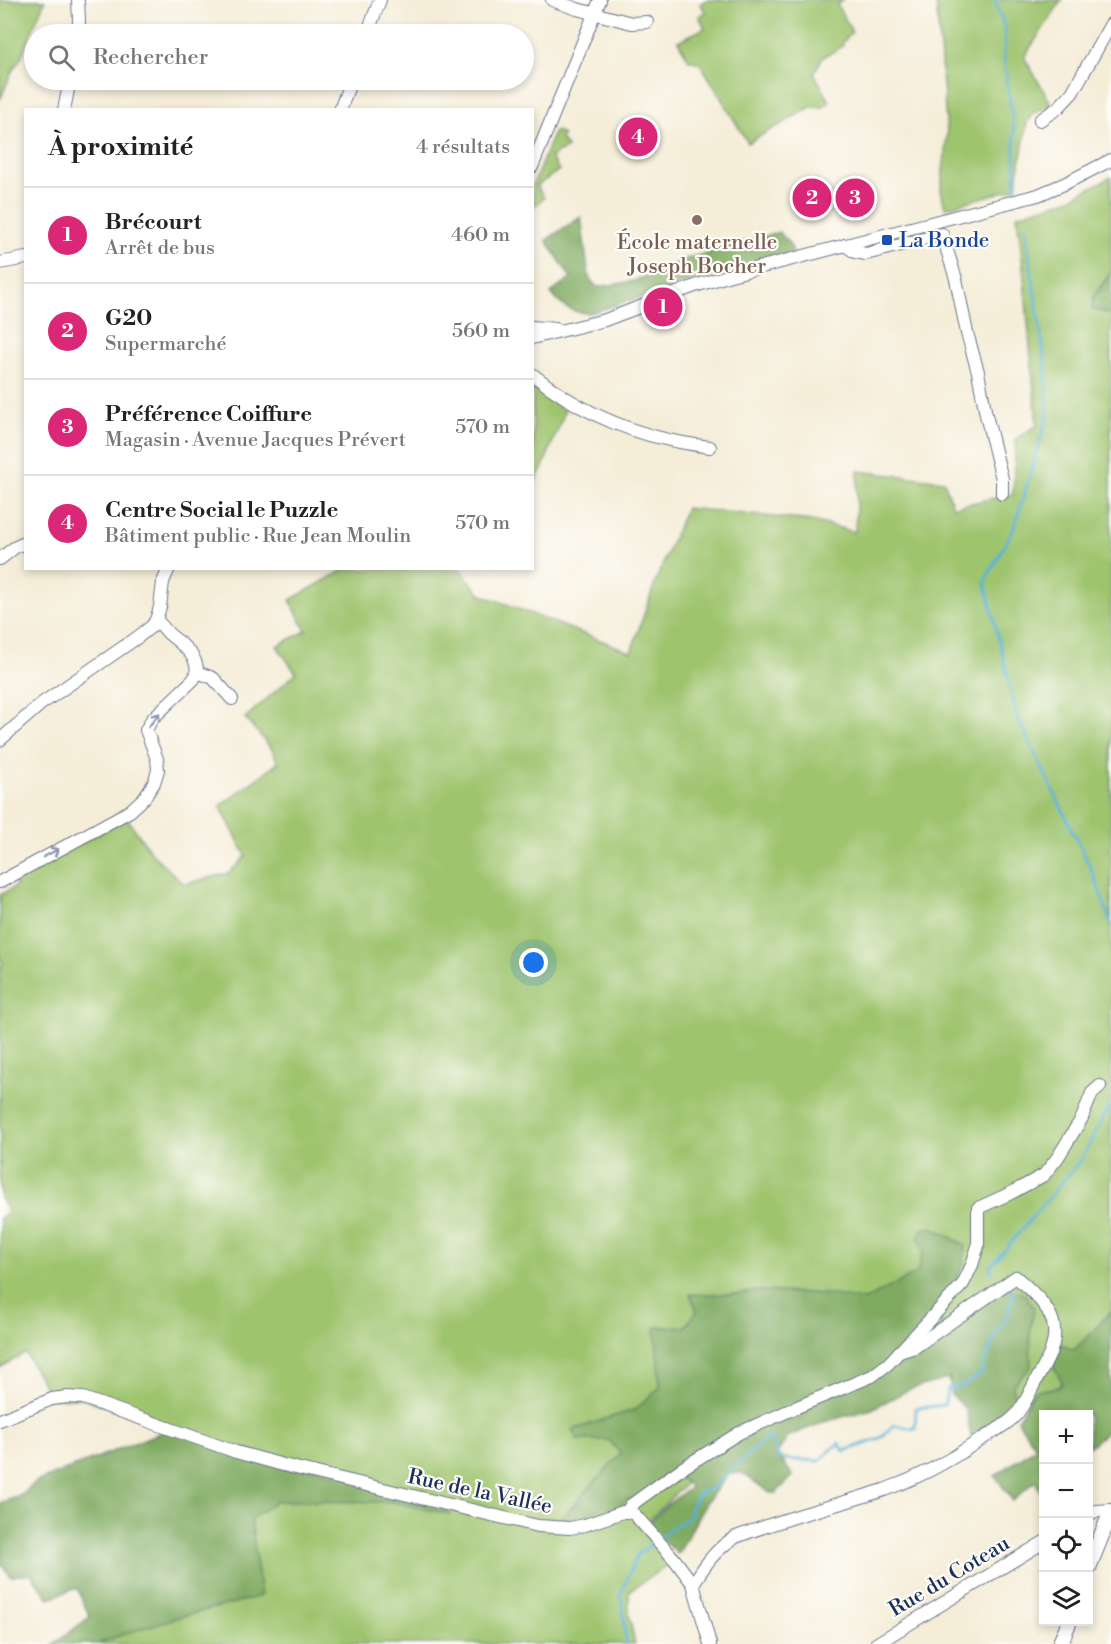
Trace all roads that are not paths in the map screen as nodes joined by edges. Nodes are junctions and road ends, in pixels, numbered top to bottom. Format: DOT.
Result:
graph roads {
  1 [pos="78,0"];
  2 [pos="380,0"];
  3 [pos="552,0"];
  4 [pos="600,0"];
  5 [pos="594,14"];
  6 [pos="647,22"];
  7 [pos="79,24"];
  8 [pos="372,24"];
  9 [pos="1111,24"];
  10 [pos="68,90"];
  11 [pos="347,90"];
  12 [pos="64,108"];
  13 [pos="341,108"];
  14 [pos="1040,120"];
  15 [pos="1111,160"];
  16 [pos="534,162"];
  17 [pos="845,245"];
  18 [pos="24,258"];
  19 [pos="0,263"];
  20 [pos="534,327"];
  21 [pos="557,332"];
  22 [pos="534,338"];
  23 [pos="534,347"];
  24 [pos="534,374"];
  25 [pos="710,447"];
  26 [pos="1002,494"];
  27 [pos="24,543"];
  28 [pos="0,558"];
  29 [pos="168,570"];
  30 [pos="156,620"];
  31 [pos="197,672"];
  32 [pos="232,699"];
  33 [pos="0,740"];
  34 [pos="0,882"];
  35 [pos="1100,1086"];
  36 [pos="899,1352"];
  37 [pos="0,1420"];
  38 [pos="1111,1511"];
  39 [pos="627,1512"];
  40 [pos="1093,1513"];
  41 [pos="1039,1545"];
  42 [pos="1093,1558"];
  43 [pos="693,1584"];
  44 [pos="1067,1626"];
  45 [pos="710,1644"];
  46 [pos="876,1644"];
  47 [pos="1060,1644"];
  1 -- 7 [label="street"];
  2 -- 8 [label="street"];
  3 -- 5 [label="street"];
  4 -- 5 [label="street"];
  5 -- 6 [label="street"];
  5 -- 16 [label="street"];
  9 -- 14 [label="street"];
  10 -- 12 [label="street"];
  11 -- 13 [label="street"];
  15 -- 17 [label="street"];
  17 -- 21 [label="street"];
  17 -- 26 [label="street"];
  18 -- 19 [label="street"];
  20 -- 21 [label="street"];
  21 -- 22 [label="street"];
  21 -- 23 [label="street"];
  24 -- 25 [label="street"];
  27 -- 28 [label="street"];
  29 -- 30 [label="street"];
  30 -- 31 [label="street"];
  30 -- 33 [label="street"];
  31 -- 32 [label="street"];
  34 -- 31 [label="street, one-way"];
  35 -- 36 [label="street"];
  36 -- 39 [label="street"];
  36 -- 43 [label="street"];
  37 -- 39 [label="street, Rue de la Vallée"];
  38 -- 40 [label="street"];
  38 -- 42 [label="main road"];
  39 -- 43 [label="street"];
  41 -- 46 [label="street, Rue du Coteau"];
  43 -- 45 [label="street"];
  44 -- 47 [label="main road"];
}
